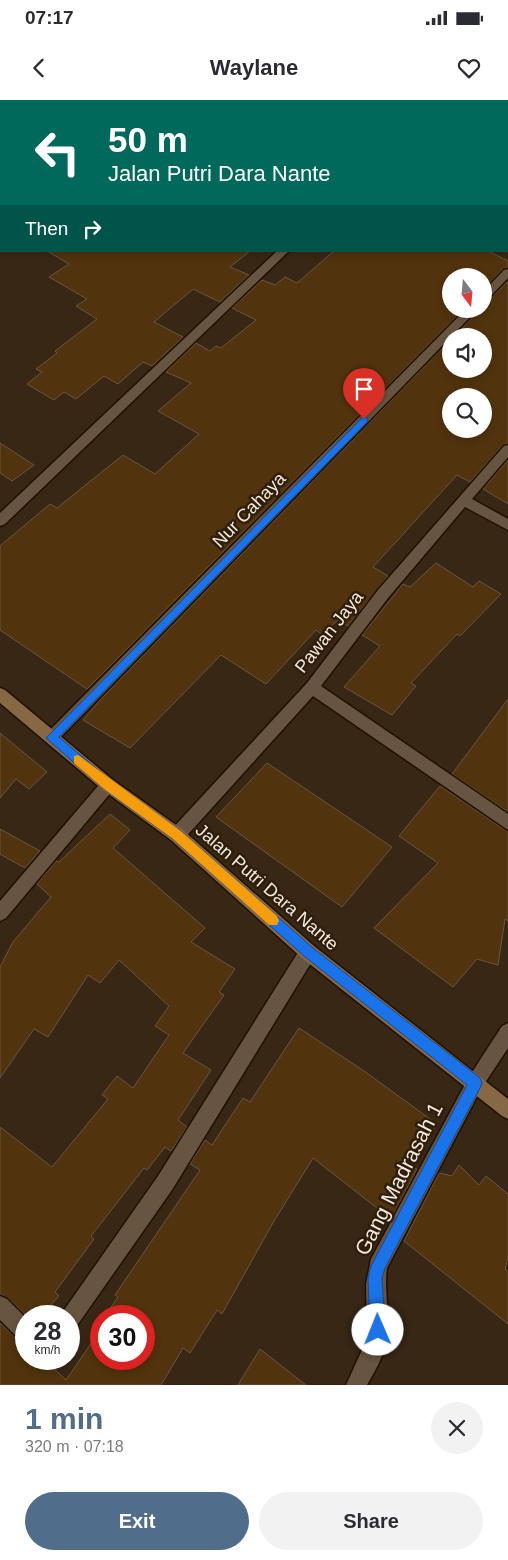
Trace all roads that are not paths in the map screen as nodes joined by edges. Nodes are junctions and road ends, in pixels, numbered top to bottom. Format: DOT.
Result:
graph roads {
  1 [pos="283,252"];
  2 [pos="508,272"];
  3 [pos="492,289"];
  4 [pos="463,318"];
  5 [pos="508,449"];
  6 [pos="465,501"];
  7 [pos="0,521"];
  8 [pos="508,525"];
  9 [pos="312,687"];
  10 [pos="0,694"];
  11 [pos="52,738"];
  12 [pos="108,786"];
  13 [pos="508,823"];
  14 [pos="177,836"];
  15 [pos="0,913"];
  16 [pos="308,952"];
  17 [pos="508,1032"];
  18 [pos="475,1083"];
  19 [pos="508,1110"];
  20 [pos="80,1305"];
  21 [pos="0,1306"];
  22 [pos="15,1321"];
  23 [pos="356,1385"];
  1 -- 7 [label="street"];
  2 -- 3 [label="street"];
  4 -- 11 [label="street, Nur Cahaya"];
  5 -- 6 [label="street, Pawan Jaya"];
  6 -- 8 [label="street"];
  6 -- 9 [label="street, Pawan Jaya"];
  9 -- 13 [label="street"];
  9 -- 14 [label="street, Pawan Jaya"];
  10 -- 11 [label="street, Jalan Putri Dara Nante"];
  11 -- 12 [label="street, Jalan Putri Dara Nante"];
  12 -- 14 [label="street, Jalan Putri Dara Nante"];
  12 -- 15 [label="street"];
  14 -- 16 [label="street, Jalan Putri Dara Nante"];
  16 -- 18 [label="street, Jalan Putri Dara Nante"];
  16 -- 20 [label="street"];
  17 -- 18 [label="street, Gang Madrasah 1"];
  18 -- 19 [label="street, Jalan Putri Dara Nante"];
  18 -- 23 [label="street, Gang Madrasah 1"];
  21 -- 22 [label="street"];
}
